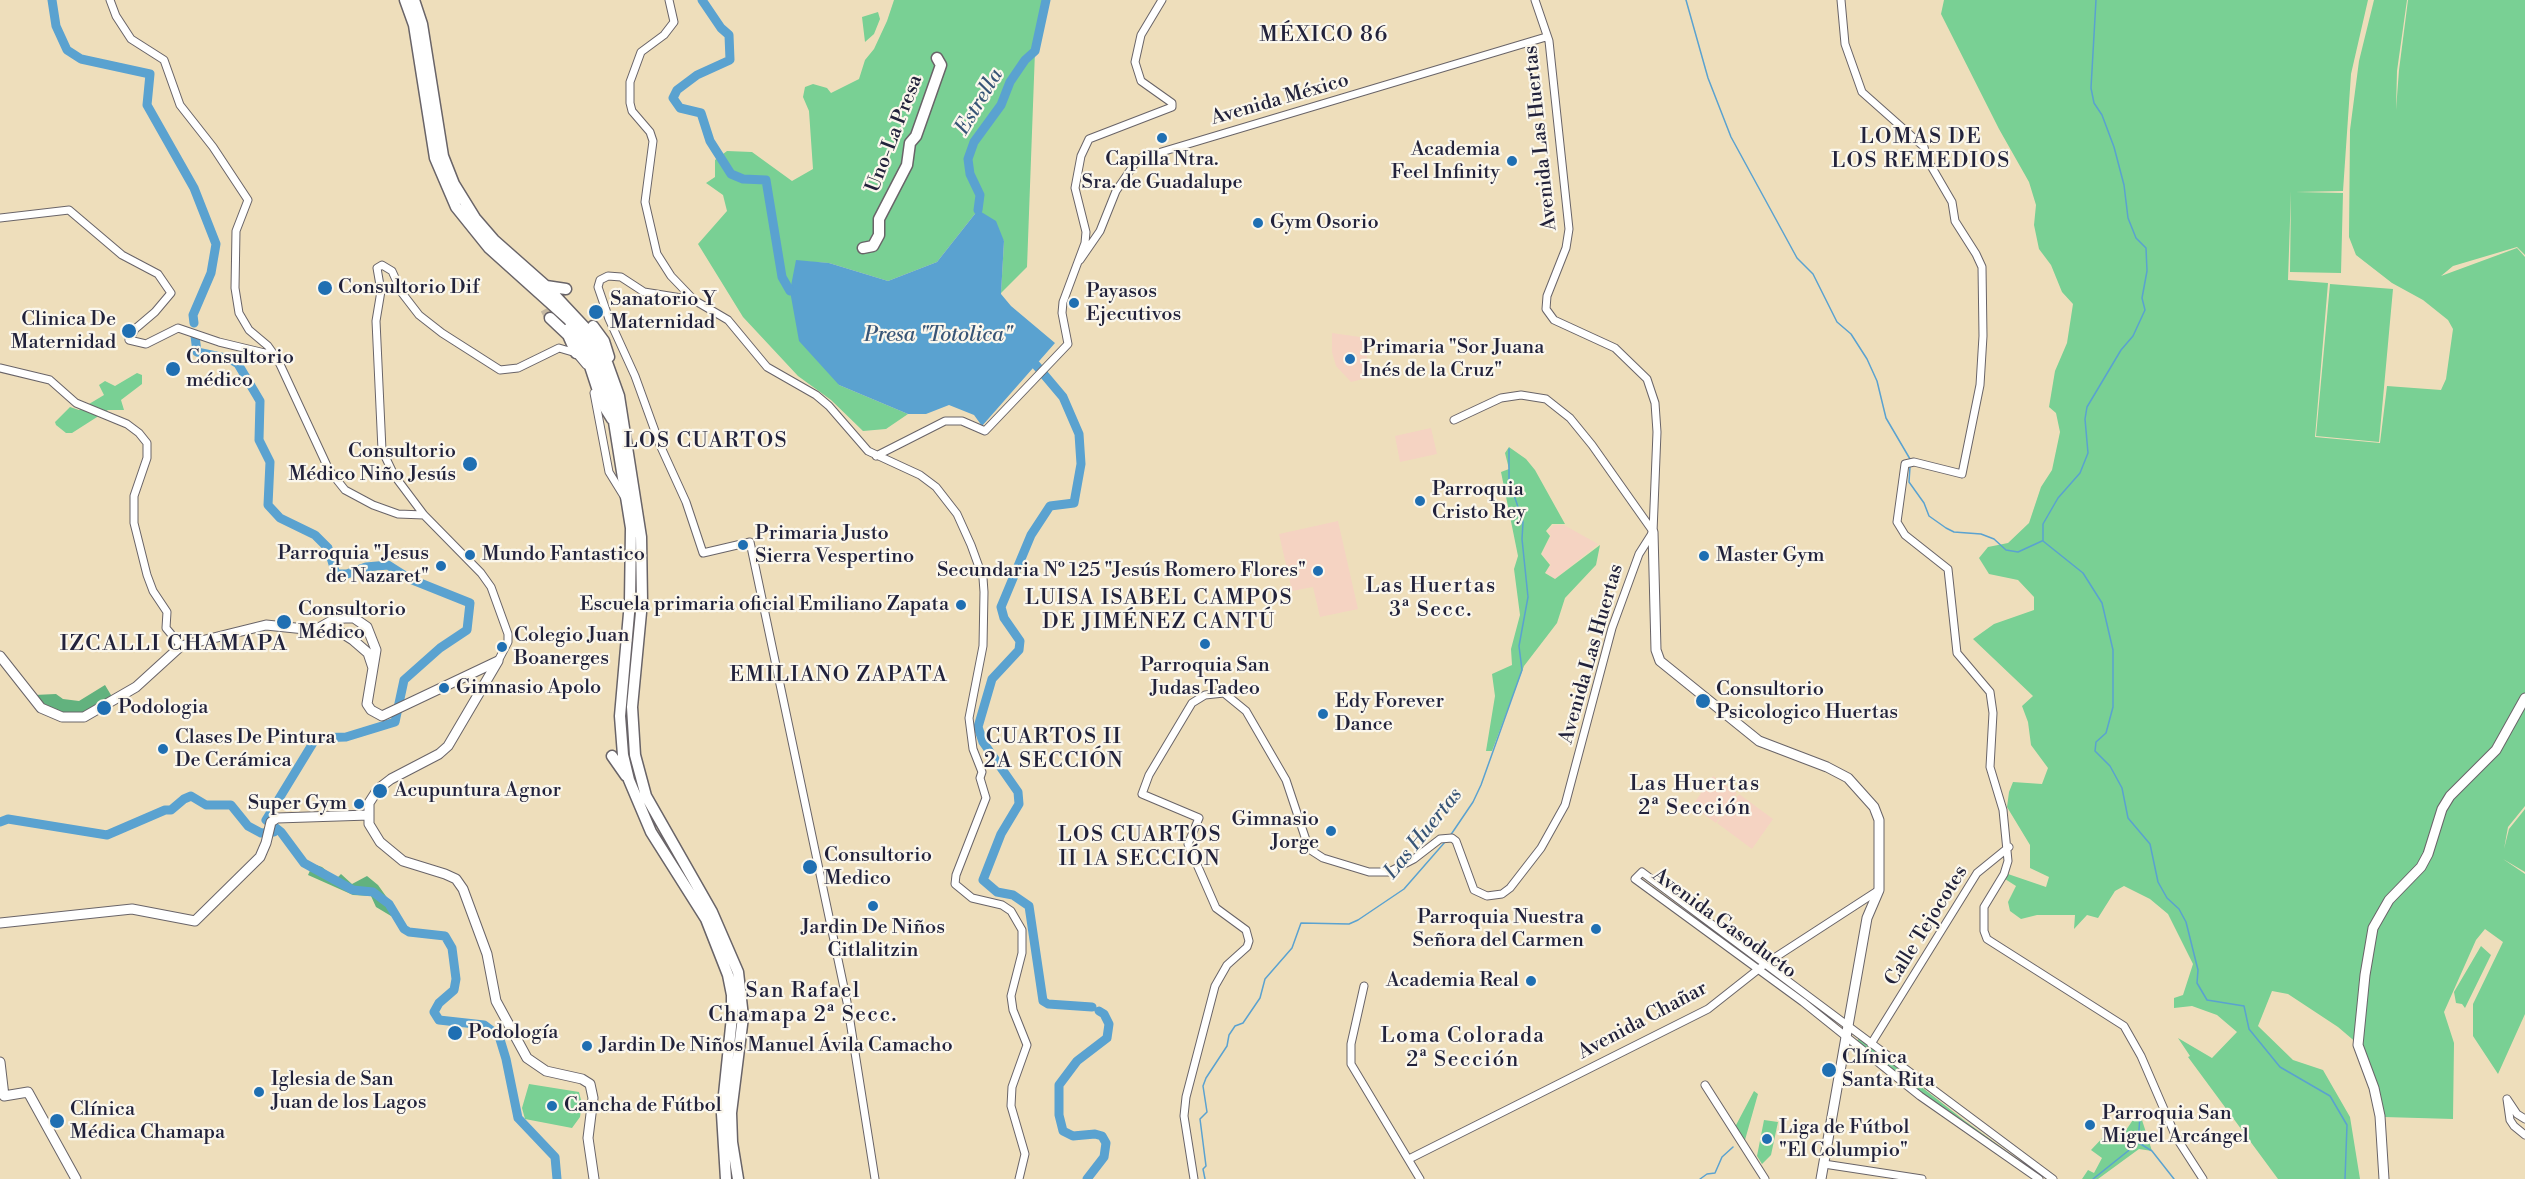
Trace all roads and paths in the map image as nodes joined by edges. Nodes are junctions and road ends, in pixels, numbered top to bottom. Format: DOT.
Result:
graph roads {
  1 [pos="110,0"];
  2 [pos="405,0"];
  3 [pos="414,0"];
  4 [pos="669,0"];
  5 [pos="1162,0"];
  6 [pos="1535,0"];
  7 [pos="1841,0"];
  8 [pos="1546,37"];
  9 [pos="937,58"];
  10 [pos="0,218"];
  11 [pos="863,248"];
  12 [pos="1078,262"];
  13 [pos="546,286"];
  14 [pos="694,300"];
  15 [pos="549,302"];
  16 [pos="550,318"];
  17 [pos="620,342"];
  18 [pos="606,345"];
  19 [pos="576,353"];
  20 [pos="273,355"];
  21 [pos="0,368"];
  22 [pos="612,375"];
  23 [pos="591,377"];
  24 [pos="598,389"];
  25 [pos="1454,420"];
  26 [pos="615,425"];
  27 [pos="876,456"];
  28 [pos="627,500"];
  29 [pos="424,514"];
  30 [pos="1653,532"];
  31 [pos="630,602"];
  32 [pos="642,602"];
  33 [pos="324,627"];
  34 [pos="181,645"];
  35 [pos="0,656"];
  36 [pos="498,661"];
  37 [pos="631,667"];
  38 [pos="374,670"];
  39 [pos="2525,698"];
  40 [pos="612,756"];
  41 [pos="629,780"];
  42 [pos="369,814"];
  43 [pos="2009,847"];
  44 [pos="1879,890"];
  45 [pos="0,923"];
  46 [pos="1765,964"];
  47 [pos="1757,969"];
  48 [pos="1364,986"];
  49 [pos="1847,1026"];
  50 [pos="1845,1036"];
  51 [pos="1871,1044"];
  52 [pos="0,1062"];
  53 [pos="1705,1085"];
  54 [pos="2525,1119"];
  55 [pos="2525,1135"];
  56 [pos="1408,1159"];
  57 [pos="1824,1164"];
  58 [pos="76,1179"];
  59 [pos="594,1179"];
  60 [pos="726,1179"];
  61 [pos="738,1179"];
  62 [pos="875,1179"];
  63 [pos="1019,1179"];
  64 [pos="1194,1179"];
  65 [pos="1420,1179"];
  66 [pos="1766,1179"];
  67 [pos="1821,1179"];
  68 [pos="1922,1179"];
  69 [pos="2039,1179"];
  70 [pos="2053,1179"];
  71 [pos="2204,1179"];
  72 [pos="2384,1179"];
  1 -- 20 [label="street"];
  2 -- 15 [label="highway"];
  3 -- 13 [label="highway"];
  4 -- 14 [label="street"];
  5 -- 12 [label="street"];
  6 -- 8 [label="street, Avenida Las Huertas"];
  7 -- 43 [label="street"];
  8 -- 12 [label="street, Avenida México"];
  8 -- 30 [label="street, Avenida Las Huertas"];
  9 -- 11 [label="highway, Uno-La Presa"];
  10 -- 20 [label="street"];
  12 -- 27 [label="street"];
  13 -- 18 [label="highway"];
  13 -- 22 [label="highway"];
  14 -- 17 [label="street"];
  14 -- 27 [label="street"];
  15 -- 24 [label="highway"];
  15 -- 26 [label="highway"];
  16 -- 19 [label="highway"];
  17 -- 18 [label="street"];
  17 -- 62 [label="street"];
  18 -- 22 [label="highway"];
  19 -- 23 [label="street"];
  19 -- 29 [label="street"];
  20 -- 29 [label="street"];
  21 -- 34 [label="street"];
  22 -- 32 [label="highway"];
  23 -- 24 [label="main road"];
  23 -- 28 [label="street"];
  24 -- 26 [label="highway"];
  25 -- 30 [label="street"];
  26 -- 28 [label="highway"];
  27 -- 63 [label="street"];
  28 -- 31 [label="highway"];
  29 -- 36 [label="street"];
  30 -- 44 [label="main road"];
  30 -- 64 [label="street, Avenida Las Huertas"];
  31 -- 32 [label="highway"];
  31 -- 37 [label="highway"];
  32 -- 37 [label="highway"];
  33 -- 34 [label="main road"];
  33 -- 38 [label="main road"];
  33 -- 38 [label="main road"];
  34 -- 35 [label="main road"];
  36 -- 38 [label="main road"];
  36 -- 42 [label="main road"];
  37 -- 41 [label="highway"];
  37 -- 61 [label="highway"];
  39 -- 72 [label="main road"];
  40 -- 41 [label="highway"];
  41 -- 60 [label="highway"];
  42 -- 45 [label="main road"];
  42 -- 59 [label="main road"];
  43 -- 51 [label="street, Calle Tejocotes"];
  43 -- 71 [label="street"];
  44 -- 46 [label="street, Avenida Chañar"];
  44 -- 49 [label="main road"];
  46 -- 47 [label="street, Avenida Chañar"];
  46 -- 47 [label="street, Avenida Gasoducto"];
  46 -- 49 [label="street, Avenida Gasoducto"];
  47 -- 50 [label="street, Avenida Gasoducto"];
  47 -- 56 [label="street, Avenida Chañar"];
  48 -- 56 [label="street"];
  49 -- 50 [label="main road"];
  49 -- 51 [label="street, Avenida Gasoducto"];
  50 -- 57 [label="main road"];
  50 -- 69 [label="street, Avenida Gasoducto"];
  51 -- 70 [label="street, Avenida Gasoducto"];
  52 -- 58 [label="main road"];
  53 -- 66 [label="street"];
  54 -- 55 [label="street"];
  56 -- 65 [label="street"];
  57 -- 67 [label="main road"];
  57 -- 68 [label="street"];
}
